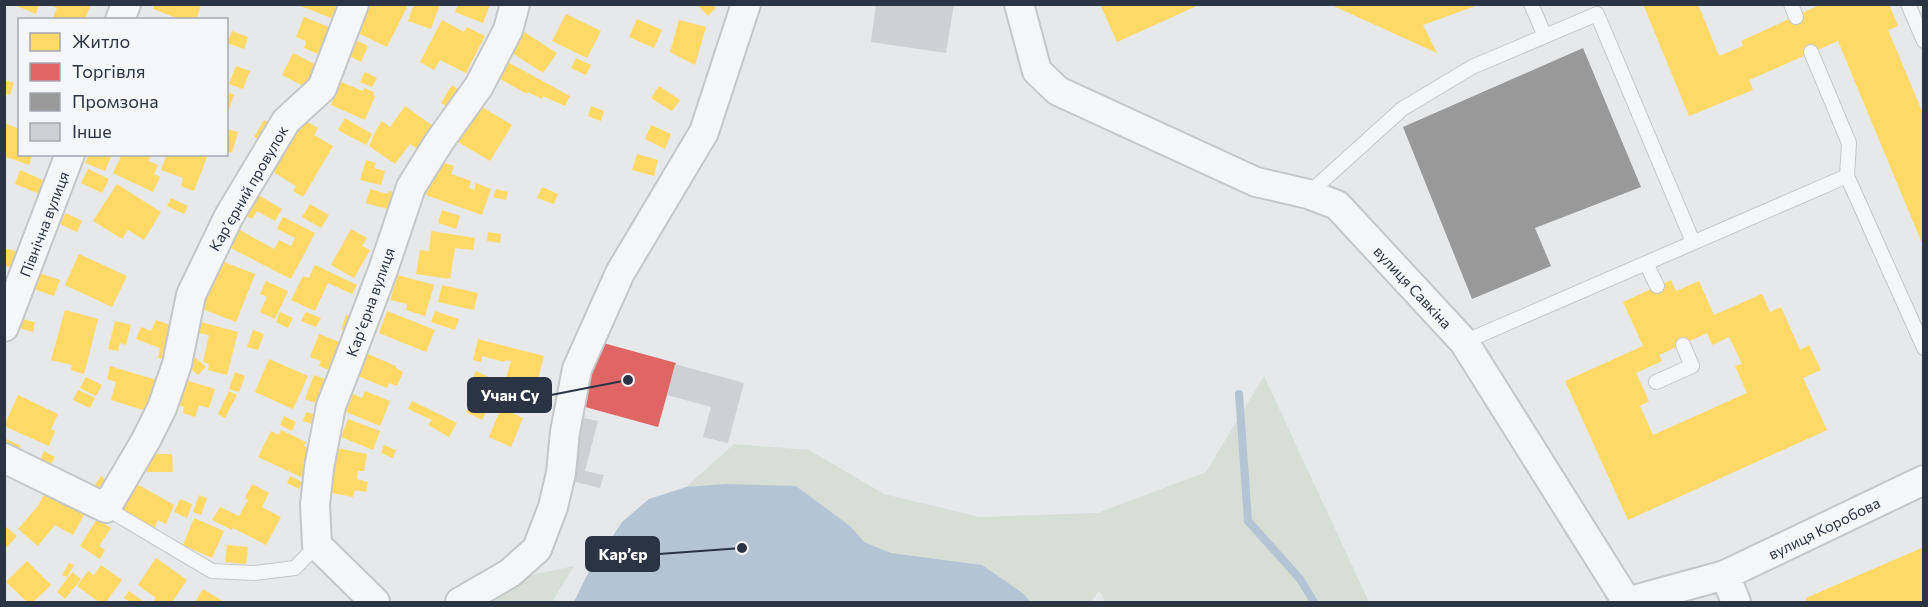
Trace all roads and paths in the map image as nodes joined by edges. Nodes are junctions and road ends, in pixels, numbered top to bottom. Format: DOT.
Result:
graph roads {
  1 [pos="354,4"];
  2 [pos="515,4"];
  3 [pos="746,4"];
  4 [pos="1018,4"];
  5 [pos="1531,4"];
  6 [pos="1908,4"];
  7 [pos="1545,36"];
  8 [pos="1923,41"];
  9 [pos="1811,52"];
  10 [pos="69,156"];
  11 [pos="1847,176"];
  12 [pos="1308,194"];
  13 [pos="1693,242"];
  14 [pos="1646,263"];
  15 [pos="1657,286"];
  16 [pos="4,327"];
  17 [pos="1464,342"];
  18 [pos="1683,345"];
  19 [pos="1923,348"];
  20 [pos="1656,382"];
  21 [pos="4,458"];
  22 [pos="1923,480"];
  23 [pos="106,508"];
  24 [pos="317,545"];
  25 [pos="1725,575"];
  26 [pos="375,603"];
  27 [pos="460,603"];
  28 [pos="1736,603"];
  1 -- 23 [label="street, Карʼєрний провулок"];
  2 -- 24 [label="street, Карʼєрна вулиця"];
  3 -- 27 [label="street"];
  4 -- 12 [label="street, вулиця Савкіна"];
  5 -- 7 [label="lane"];
  6 -- 8 [label="lane"];
  7 -- 12 [label="lane"];
  7 -- 13 [label="lane"];
  9 -- 11 [label="lane"];
  10 -- 16 [label="street, Північна вулиця"];
  11 -- 13 [label="lane"];
  11 -- 19 [label="lane"];
  12 -- 17 [label="street, вулиця Савкіна"];
  13 -- 14 [label="lane"];
  14 -- 15 [label="lane"];
  14 -- 17 [label="lane"];
  17 -- 25 [label="street, вулиця Савкіна"];
  18 -- 20 [label="lane"];
  21 -- 23 [label="street"];
  22 -- 25 [label="street, вулиця Коробова"];
  23 -- 24 [label="lane"];
  24 -- 26 [label="street"];
  25 -- 28 [label="street"];
}
